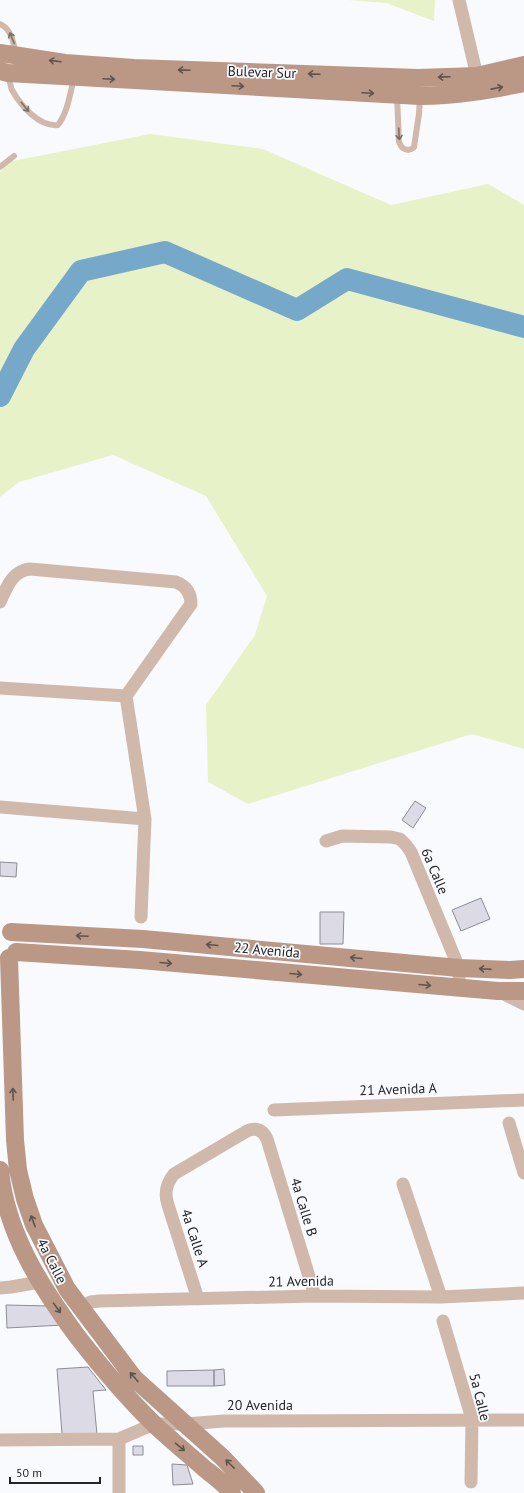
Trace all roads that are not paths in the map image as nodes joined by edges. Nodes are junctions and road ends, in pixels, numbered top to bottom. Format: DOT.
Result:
graph roads {
  1 [pos="459,0"];
  2 [pos="0,24"];
  3 [pos="7,55"];
  4 [pos="524,65"];
  5 [pos="4,72"];
  6 [pos="477,76"];
  7 [pos="74,77"];
  8 [pos="524,83"];
  9 [pos="397,95"];
  10 [pos="420,96"];
  11 [pos="14,156"];
  12 [pos="0,167"];
  13 [pos="0,602"];
  14 [pos="0,688"];
  15 [pos="126,696"];
  16 [pos="0,807"];
  17 [pos="145,819"];
  18 [pos="326,841"];
  19 [pos="141,917"];
  20 [pos="5,932"];
  21 [pos="142,939"];
  22 [pos="8,956"];
  23 [pos="140,960"];
  24 [pos="459,968"];
  25 [pos="524,969"];
  26 [pos="459,988"];
  27 [pos="498,991"];
  28 [pos="524,991"];
  29 [pos="524,1004"];
  30 [pos="524,1100"];
  31 [pos="274,1110"];
  32 [pos="509,1123"];
  33 [pos="259,1130"];
  34 [pos="0,1170"];
  35 [pos="524,1173"];
  36 [pos="403,1184"];
  37 [pos="40,1282"];
  38 [pos="0,1288"];
  39 [pos="524,1293"];
  40 [pos="315,1296"];
  41 [pos="441,1297"];
  42 [pos="198,1299"];
  43 [pos="80,1307"];
  44 [pos="443,1321"];
  45 [pos="472,1420"];
  46 [pos="524,1420"];
  47 [pos="154,1424"];
  48 [pos="185,1424"];
  49 [pos="119,1439"];
  50 [pos="0,1440"];
  51 [pos="471,1482"];
  52 [pos="119,1493"];
  53 [pos="232,1493"];
  54 [pos="256,1493"];
  1 -- 6 [label="street"];
  3 -- 2 [label="lane, one-way"];
  6 -- 3 [label="main road, Bulevar Sur, one-way"];
  4 -- 6 [label="main road, Bulevar Sur"];
  5 -- 7 [label="main road, Bulevar Sur"];
  5 -- 7 [label="lane, one-way"];
  7 -- 9 [label="main road, Bulevar Sur, one-way"];
  10 -- 8 [label="main road, Bulevar Sur, one-way"];
  9 -- 10 [label="main road, Bulevar Sur"];
  9 -- 10 [label="lane, one-way"];
  11 -- 12 [label="lane"];
  13 -- 15 [label="street"];
  14 -- 15 [label="street"];
  15 -- 17 [label="street"];
  16 -- 17 [label="street"];
  17 -- 19 [label="street"];
  18 -- 24 [label="street, 6a Calle"];
  21 -- 20 [label="main road, 22 Avenida, one-way"];
  20 -- 22 [label="main road, 4a Calle"];
  21 -- 23 [label="main road"];
  24 -- 21 [label="main road, 22 Avenida, one-way"];
  22 -- 23 [label="main road, 22 Avenida"];
  43 -- 22 [label="main road, 4a Calle, one-way"];
  23 -- 26 [label="main road, 22 Avenida, one-way"];
  25 -- 24 [label="main road, 22 Avenida, one-way"];
  24 -- 26 [label="street, 6a Calle"];
  26 -- 27 [label="main road, 22 Avenida"];
  27 -- 28 [label="main road, 22 Avenida"];
  27 -- 29 [label="street"];
  30 -- 31 [label="street, 21 Avenida A"];
  32 -- 35 [label="street"];
  33 -- 40 [label="street, 4a Calle B"];
  33 -- 42 [label="street, 4a Calle A"];
  34 -- 37 [label="main road, 4a Calle"];
  36 -- 41 [label="street"];
  37 -- 38 [label="street"];
  37 -- 47 [label="main road, 4a Calle, one-way"];
  39 -- 41 [label="street, 21 Avenida"];
  40 -- 41 [label="street, 21 Avenida"];
  40 -- 42 [label="street, 21 Avenida"];
  42 -- 43 [label="street, 21 Avenida"];
  48 -- 43 [label="main road, 4a Calle, one-way"];
  44 -- 45 [label="street, 5a Calle"];
  45 -- 46 [label="street, 20 Avenida"];
  45 -- 48 [label="street, 20 Avenida"];
  45 -- 51 [label="street, 5a Calle"];
  47 -- 48 [label="street, 20 Avenida"];
  47 -- 49 [label="street, 20 Avenida"];
  47 -- 53 [label="main road, 4a Calle, one-way"];
  54 -- 48 [label="main road, 4a Calle, one-way"];
  49 -- 50 [label="street, 20 Avenida"];
  49 -- 52 [label="street"];
}
